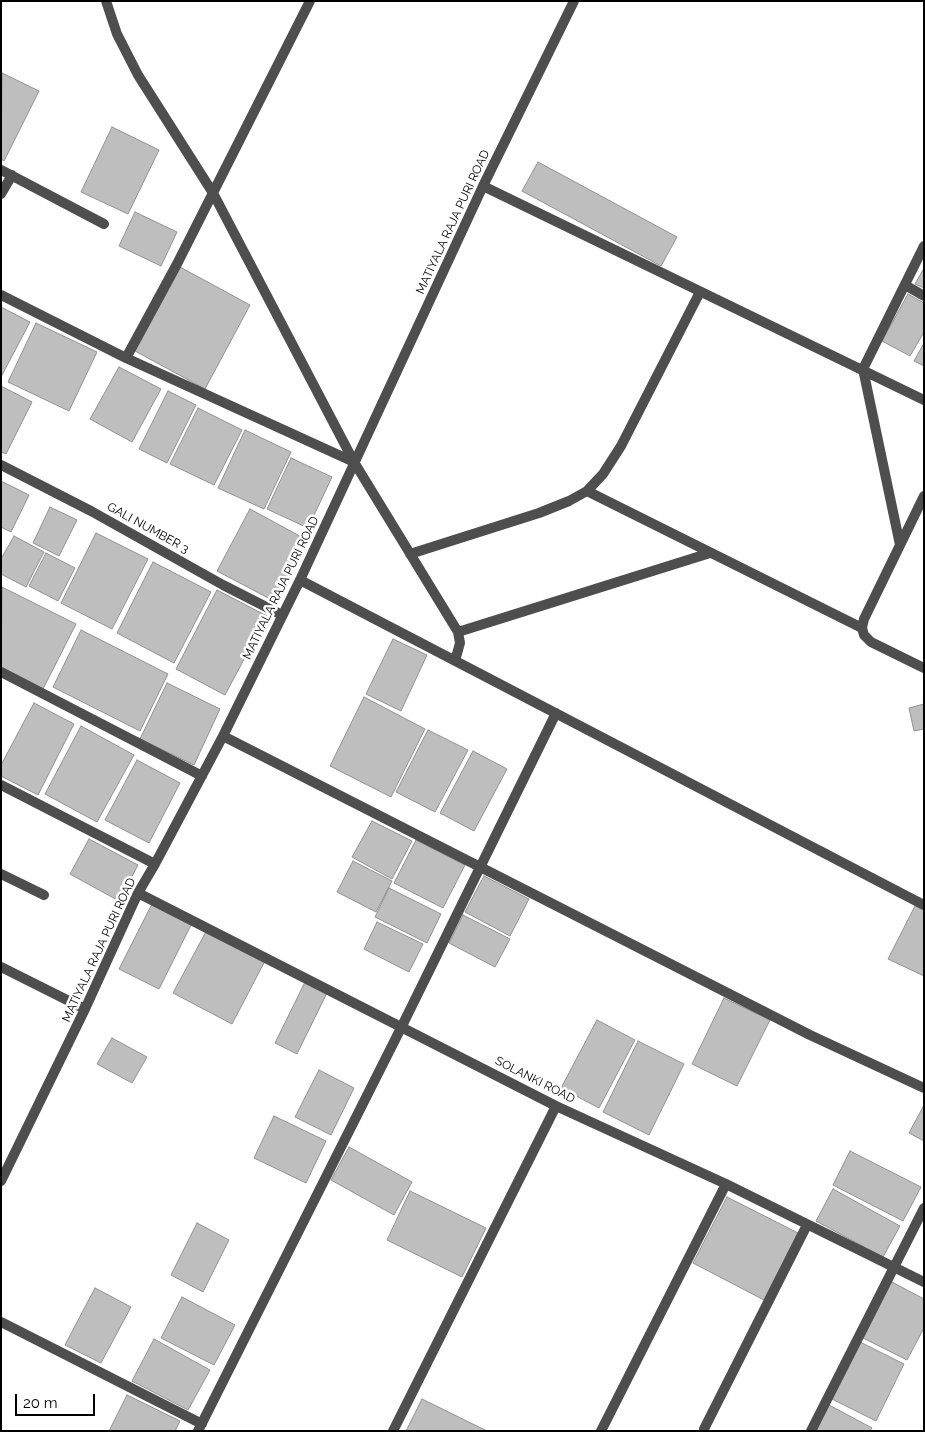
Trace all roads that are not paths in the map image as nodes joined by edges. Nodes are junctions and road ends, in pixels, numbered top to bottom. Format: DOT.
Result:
graph roads {
  1 [pos="106,1"];
  2 [pos="310,1"];
  3 [pos="574,1"];
  4 [pos="1,170"];
  5 [pos="12,175"];
  6 [pos="483,186"];
  7 [pos="1,194"];
  8 [pos="213,194"];
  9 [pos="104,224"];
  10 [pos="924,246"];
  11 [pos="905,285"];
  12 [pos="700,292"];
  13 [pos="1,295"];
  14 [pos="924,296"];
  15 [pos="126,358"];
  16 [pos="863,369"];
  17 [pos="924,400"];
  18 [pos="354,462"];
  19 [pos="1,465"];
  20 [pos="587,491"];
  21 [pos="924,496"];
  22 [pos="900,545"];
  23 [pos="710,553"];
  24 [pos="410,554"];
  25 [pos="300,580"];
  26 [pos="282,615"];
  27 [pos="862,628"];
  28 [pos="458,632"];
  29 [pos="455,661"];
  30 [pos="924,668"];
  31 [pos="1,672"];
  32 [pos="556,714"];
  33 [pos="222,736"];
  34 [pos="202,776"];
  35 [pos="1,785"];
  36 [pos="155,864"];
  37 [pos="480,868"];
  38 [pos="1,874"];
  39 [pos="138,893"];
  40 [pos="44,895"];
  41 [pos="924,904"];
  42 [pos="1,967"];
  43 [pos="85,1008"];
  44 [pos="402,1026"];
  45 [pos="924,1088"];
  46 [pos="556,1106"];
  47 [pos="1,1181"];
  48 [pos="726,1184"];
  49 [pos="924,1208"];
  50 [pos="807,1224"];
  51 [pos="894,1267"];
  52 [pos="924,1282"];
  53 [pos="1,1322"];
  54 [pos="200,1427"];
  55 [pos="704,1429"];
  56 [pos="393,1431"];
  57 [pos="600,1431"];
  58 [pos="811,1431"];
  1 -- 8 [label="street"];
  2 -- 8 [label="street"];
  3 -- 6 [label="street, MATIYALA RAJA PURI ROAD"];
  4 -- 5 [label="street"];
  5 -- 7 [label="street"];
  5 -- 9 [label="street"];
  6 -- 12 [label="street"];
  6 -- 18 [label="street, MATIYALA RAJA PURI ROAD"];
  8 -- 15 [label="street"];
  8 -- 18 [label="street"];
  10 -- 11 [label="street"];
  11 -- 14 [label="street"];
  11 -- 16 [label="street"];
  12 -- 16 [label="street"];
  12 -- 20 [label="street"];
  13 -- 15 [label="street"];
  15 -- 18 [label="street"];
  16 -- 17 [label="street"];
  16 -- 22 [label="street"];
  18 -- 24 [label="street"];
  18 -- 25 [label="street, MATIYALA RAJA PURI ROAD"];
  19 -- 26 [label="street, GALI NUMBER 3"];
  20 -- 23 [label="street"];
  20 -- 24 [label="street"];
  21 -- 22 [label="street"];
  22 -- 27 [label="street"];
  23 -- 27 [label="street"];
  23 -- 28 [label="street"];
  24 -- 28 [label="street"];
  25 -- 26 [label="street, MATIYALA RAJA PURI ROAD"];
  25 -- 29 [label="street"];
  26 -- 33 [label="street, MATIYALA RAJA PURI ROAD"];
  27 -- 30 [label="street"];
  28 -- 29 [label="street"];
  29 -- 32 [label="street"];
  31 -- 34 [label="street"];
  32 -- 37 [label="street"];
  32 -- 41 [label="street"];
  33 -- 34 [label="street, MATIYALA RAJA PURI ROAD"];
  33 -- 37 [label="street"];
  34 -- 36 [label="street, MATIYALA RAJA PURI ROAD"];
  35 -- 36 [label="street"];
  36 -- 39 [label="street, MATIYALA RAJA PURI ROAD"];
  37 -- 44 [label="street"];
  37 -- 45 [label="street"];
  38 -- 40 [label="street"];
  39 -- 43 [label="street, MATIYALA RAJA PURI ROAD"];
  39 -- 44 [label="street, SOLANKI ROAD"];
  42 -- 43 [label="street"];
  43 -- 47 [label="street, MATIYALA RAJA PURI ROAD"];
  44 -- 46 [label="street, SOLANKI ROAD"];
  44 -- 54 [label="street"];
  46 -- 48 [label="street, SOLANKI ROAD"];
  46 -- 56 [label="street"];
  48 -- 50 [label="street, SOLANKI ROAD"];
  48 -- 57 [label="street"];
  49 -- 51 [label="street"];
  50 -- 51 [label="street, SOLANKI ROAD"];
  50 -- 55 [label="street"];
  51 -- 52 [label="street, SOLANKI ROAD"];
  51 -- 58 [label="street"];
  53 -- 54 [label="street"];
}
